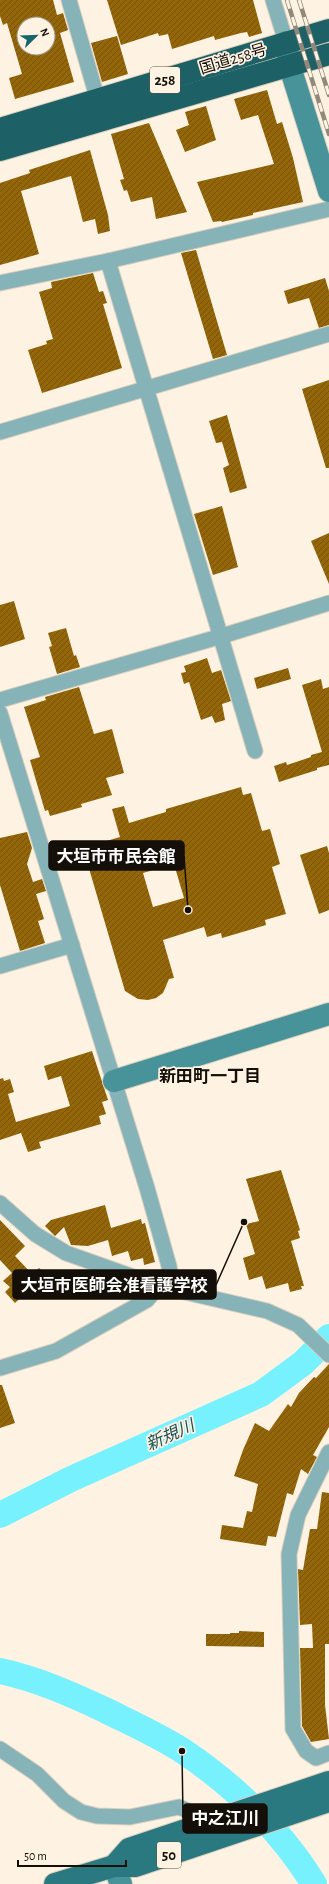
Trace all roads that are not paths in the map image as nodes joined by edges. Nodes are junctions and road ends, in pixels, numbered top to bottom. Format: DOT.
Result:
graph roads {
  1 [pos="69,0"];
  2 [pos="273,0"];
  3 [pos="329,30"];
  4 [pos="286,42"];
  5 [pos="329,54"];
  6 [pos="290,66"];
  7 [pos="98,101"];
  8 [pos="0,129"];
  9 [pos="0,150"];
  10 [pos="329,191"];
  11 [pos="329,209"];
  12 [pos="108,261"];
  13 [pos="0,283"];
  14 [pos="329,334"];
  15 [pos="147,388"];
  16 [pos="0,432"];
  17 [pos="329,603"];
  18 [pos="222,636"];
  19 [pos="0,700"];
  20 [pos="0,712"];
  21 [pos="255,751"];
  22 [pos="72,945"];
  23 [pos="0,966"];
  24 [pos="329,1014"];
  25 [pos="114,1081"];
  26 [pos="0,1203"];
  27 [pos="166,1288"];
  28 [pos="329,1355"];
  29 [pos="0,1368"];
  30 [pos="329,1452"];
  31 [pos="0,1749"];
  32 [pos="329,1754"];
  33 [pos="325,1793"];
  34 [pos="212,1827"];
  35 [pos="117,1875"];
  36 [pos="55,1884"];
  1 -- 7 [label="street"];
  2 -- 4 [label="street"];
  3 -- 4 [label="highway, 国道258号 / 258"];
  4 -- 6 [label="street"];
  4 -- 7 [label="highway, 国道258号 / 258"];
  5 -- 6 [label="highway, 国道258号 / 258"];
  6 -- 9 [label="highway, 国道258号 / 258"];
  6 -- 10 [label="street"];
  7 -- 8 [label="highway, 国道258号 / 258"];
  11 -- 12 [label="street"];
  12 -- 13 [label="street"];
  12 -- 15 [label="street"];
  14 -- 15 [label="street"];
  15 -- 16 [label="street"];
  15 -- 18 [label="street"];
  17 -- 18 [label="street"];
  18 -- 19 [label="street"];
  18 -- 21 [label="street"];
  20 -- 22 [label="street"];
  22 -- 23 [label="street"];
  22 -- 25 [label="street"];
  24 -- 25 [label="street"];
  25 -- 27 [label="street"];
  26 -- 27 [label="street"];
  27 -- 28 [label="street"];
  27 -- 29 [label="street"];
  30 -- 32 [label="street"];
  31 -- 34 [label="street"];
  33 -- 34 [label="main road, 50"];
  34 -- 35 [label="main road, 50"];
  35 -- 36 [label="main road, 50"];
}
